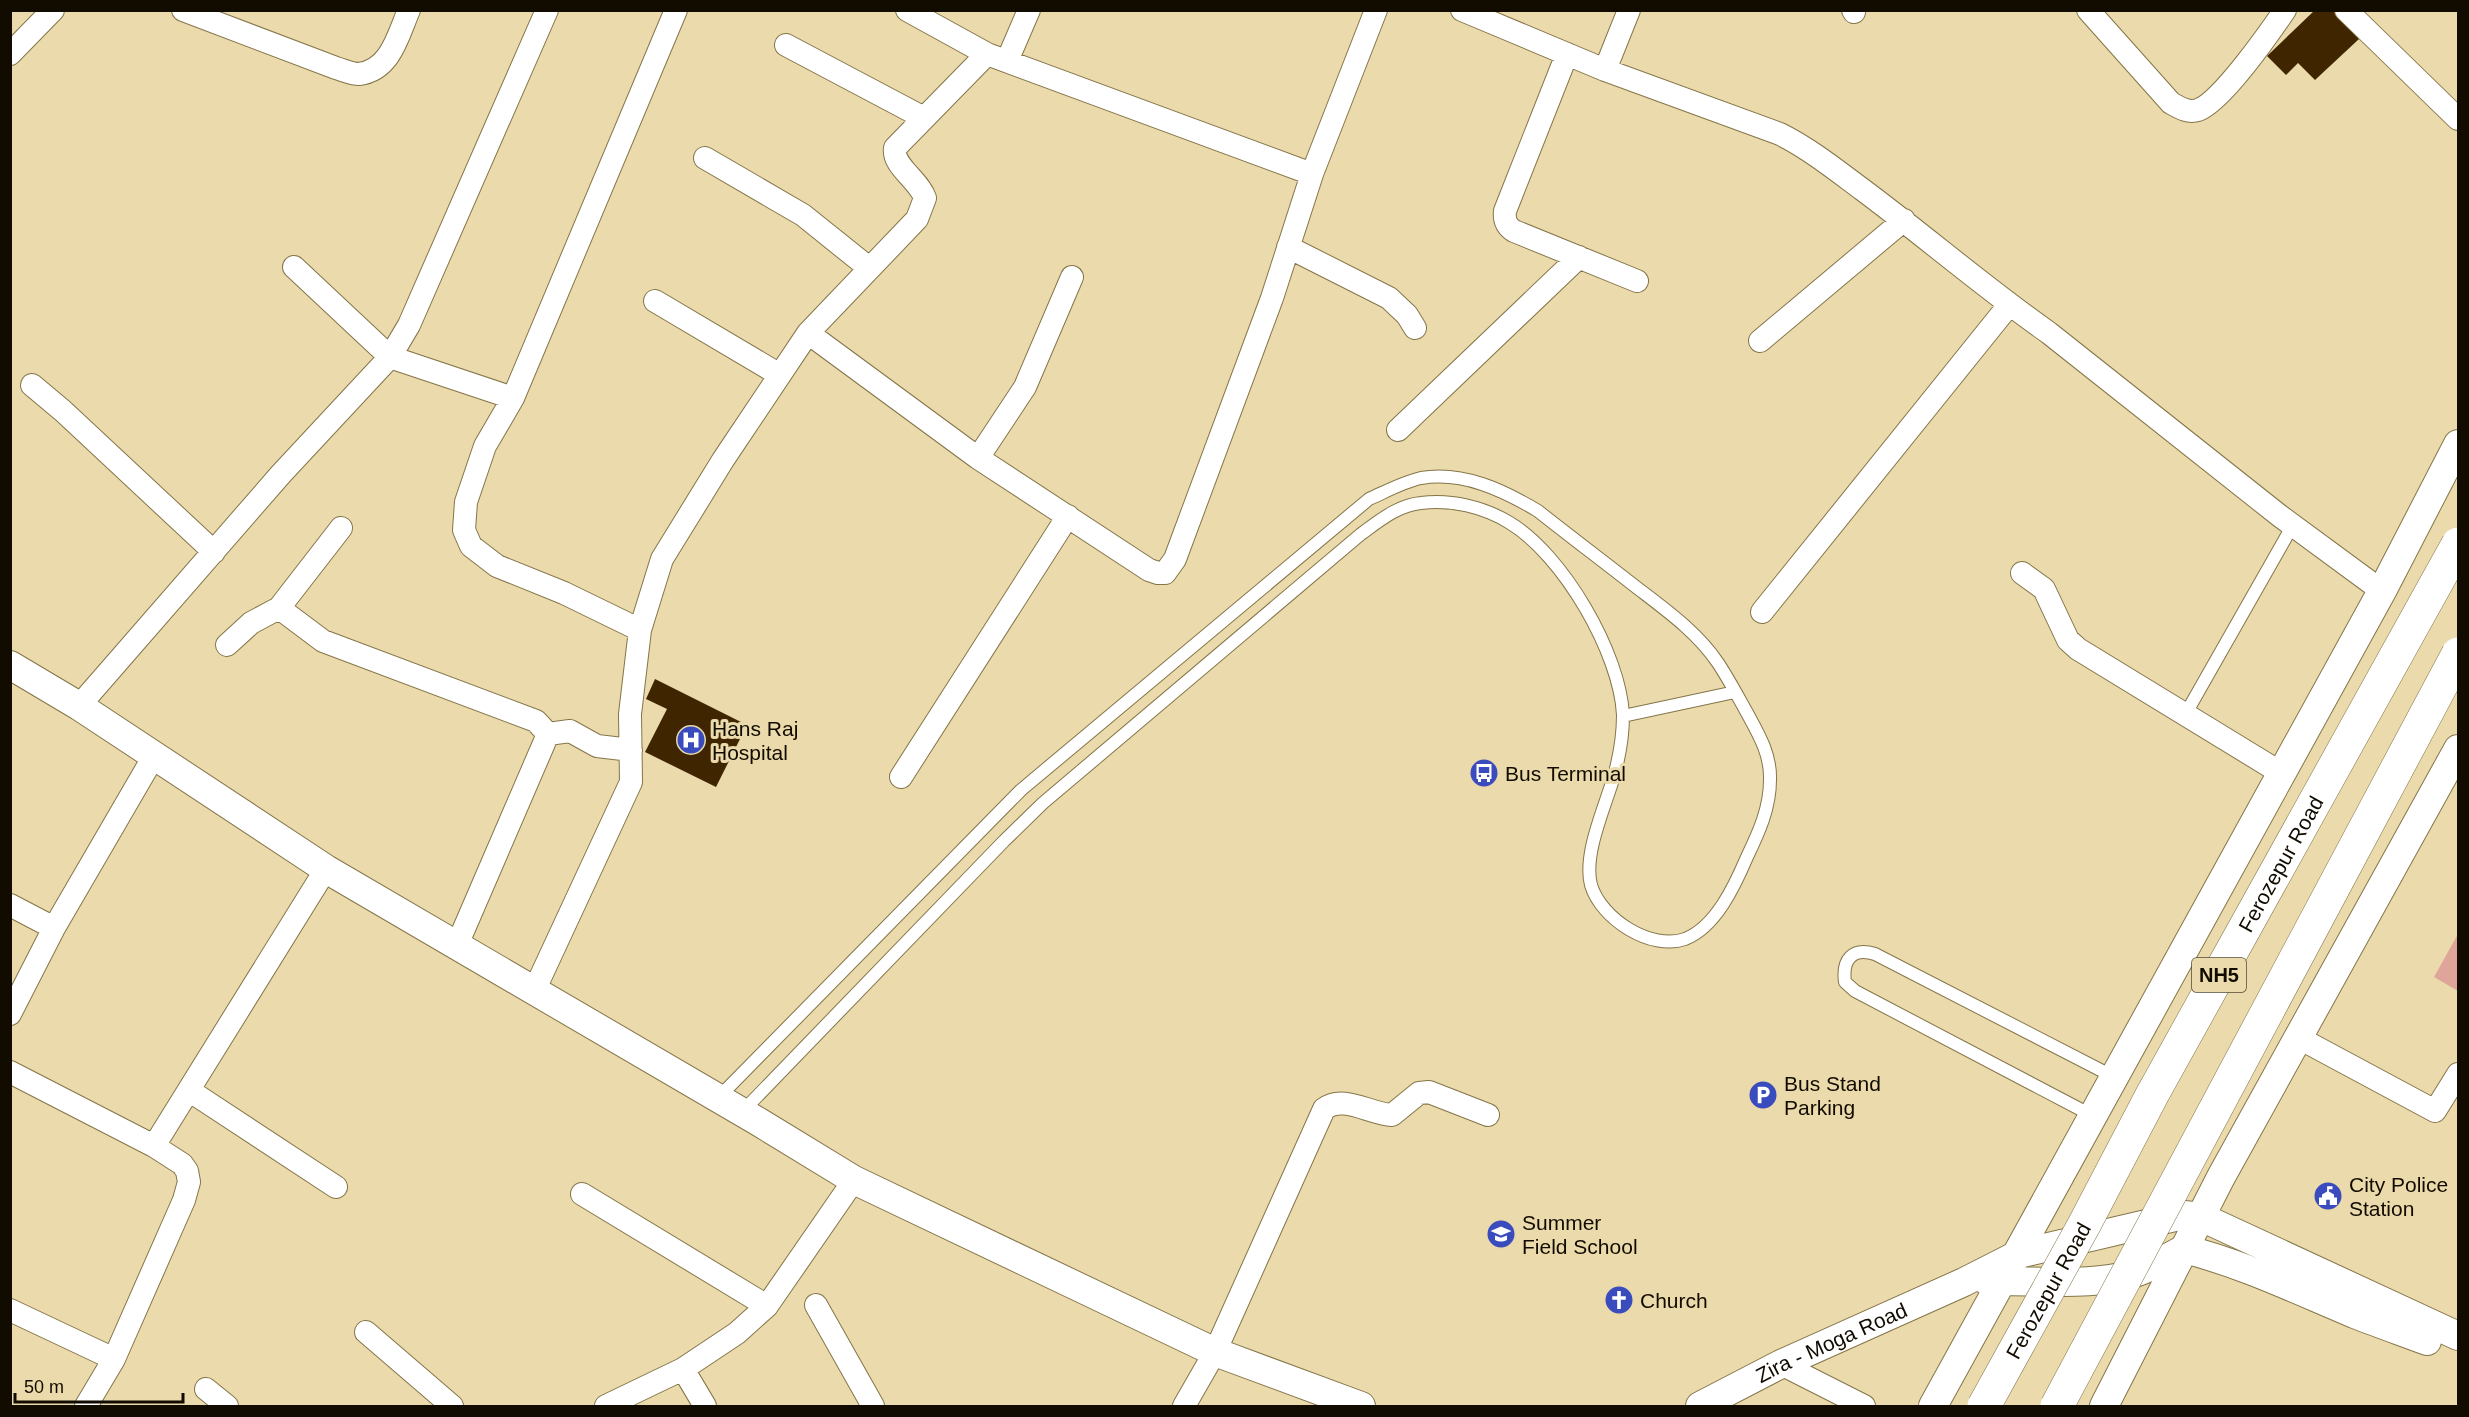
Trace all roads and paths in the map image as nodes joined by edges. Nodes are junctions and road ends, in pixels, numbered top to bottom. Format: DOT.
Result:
graph roads {
  1 [pos="53,10"];
  2 [pos="183,10"];
  3 [pos="408,10"];
  4 [pos="548,10"];
  5 [pos="676,10"];
  6 [pos="907,10"];
  7 [pos="1029,10"];
  8 [pos="1376,10"];
  9 [pos="1629,10"];
  10 [pos="2088,10"];
  11 [pos="2285,10"];
  12 [pos="2346,10"];
  13 [pos="1471,12"];
  14 [pos="786,45"];
  15 [pos="10,54"];
  16 [pos="1568,54"];
  17 [pos="997,57"];
  18 [pos="1605,70"];
  19 [pos="924,118"];
  20 [pos="2458,119"];
  21 [pos="705,158"];
  22 [pos="1312,174"];
  23 [pos="1904,220"];
  24 [pos="1288,247"];
  25 [pos="1579,258"];
  26 [pos="294,267"];
  27 [pos="869,268"];
  28 [pos="1072,278"];
  29 [pos="1637,281"];
  30 [pos="655,301"];
  31 [pos="2009,305"];
  32 [pos="1415,328"];
  33 [pos="808,333"];
  34 [pos="1760,341"];
  35 [pos="390,357"];
  36 [pos="780,375"];
  37 [pos="32,386"];
  38 [pos="513,398"];
  39 [pos="1398,430"];
  40 [pos="2458,444"];
  41 [pos="978,458"];
  42 [pos="1068,516"];
  43 [pos="2293,525"];
  44 [pos="341,528"];
  45 [pos="2458,544"];
  46 [pos="214,552"];
  47 [pos="2022,573"];
  48 [pos="2382,591"];
  49 [pos="279,608"];
  50 [pos="1762,612"];
  51 [pos="640,630"];
  52 [pos="227,645"];
  53 [pos="2458,654"];
  54 [pos="10,665"];
  55 [pos="1735,692"];
  56 [pos="79,706"];
  57 [pos="2185,715"];
  58 [pos="1623,716"];
  59 [pos="548,734"];
  60 [pos="2458,749"];
  61 [pos="631,750"];
  62 [pos="154,756"];
  63 [pos="2281,773"];
  64 [pos="901,777"];
  65 [pos="326,869"];
  66 [pos="10,905"];
  67 [pos="54,928"];
  68 [pos="456,945"];
  69 [pos="534,991"];
  70 [pos="10,1014"];
  71 [pos="2299,1038"];
  72 [pos="10,1072"];
  73 [pos="2458,1074"];
  74 [pos="2114,1077"];
  75 [pos="190,1091"];
  76 [pos="730,1105"];
  77 [pos="1488,1115"];
  78 [pos="2093,1116"];
  79 [pos="154,1146"];
  80 [pos="854,1180"];
  81 [pos="336,1187"];
  82 [pos="582,1194"];
  83 [pos="2201,1217"];
  84 [pos="2184,1249"];
  85 [pos="2019,1254"];
  86 [pos="2002,1281"];
  87 [pos="1964,1282"];
  88 [pos="816,1305"];
  89 [pos="767,1306"];
  90 [pos="10,1310"];
  91 [pos="366,1332"];
  92 [pos="2458,1336"];
  93 [pos="1215,1352"];
  94 [pos="2458,1352"];
  95 [pos="114,1359"];
  96 [pos="1780,1364"];
  97 [pos="683,1369"];
  98 [pos="206,1389"];
  99 [pos="86,1407"];
  100 [pos="227,1407"];
  101 [pos="452,1407"];
  102 [pos="606,1407"];
  103 [pos="705,1407"];
  104 [pos="873,1407"];
  105 [pos="1184,1407"];
  106 [pos="1361,1407"];
  107 [pos="1700,1407"];
  108 [pos="1864,1407"];
  109 [pos="1933,1407"];
  110 [pos="1984,1407"];
  111 [pos="2057,1407"];
  112 [pos="2104,1407"];
  1 -- 15 [label="street"];
  2 -- 3 [label="street"];
  4 -- 35 [label="street"];
  5 -- 38 [label="street"];
  6 -- 17 [label="street"];
  7 -- 17 [label="street"];
  8 -- 22 [label="street"];
  9 -- 18 [label="street"];
  10 -- 11 [label="street"];
  12 -- 20 [label="street"];
  13 -- 16 [label="street"];
  14 -- 19 [label="street"];
  16 -- 18 [label="street"];
  16 -- 25 [label="street"];
  17 -- 19 [label="street"];
  17 -- 22 [label="street"];
  18 -- 23 [label="street"];
  19 -- 27 [label="street"];
  21 -- 27 [label="street"];
  22 -- 24 [label="street"];
  23 -- 31 [label="street"];
  23 -- 34 [label="street"];
  24 -- 32 [label="street"];
  24 -- 42 [label="street"];
  25 -- 29 [label="street"];
  25 -- 39 [label="street"];
  26 -- 35 [label="street"];
  27 -- 33 [label="street"];
  28 -- 41 [label="street"];
  30 -- 36 [label="street"];
  31 -- 43 [label="street"];
  31 -- 50 [label="street"];
  33 -- 36 [label="street"];
  33 -- 41 [label="street"];
  35 -- 38 [label="street"];
  35 -- 46 [label="street"];
  36 -- 51 [label="street"];
  37 -- 46 [label="street"];
  38 -- 51 [label="street"];
  40 -- 48 [label="street"];
  41 -- 42 [label="street"];
  42 -- 64 [label="street"];
  43 -- 48 [label="street"];
  43 -- 57 [label="lane"];
  44 -- 49 [label="street"];
  45 -- 110 [label="highway, Ferozepur Road / NH5, bridge"];
  46 -- 56 [label="street"];
  47 -- 57 [label="street"];
  48 -- 63 [label="street"];
  49 -- 52 [label="street"];
  49 -- 59 [label="street"];
  51 -- 61 [label="street"];
  53 -- 111 [label="highway, NH5, bridge"];
  54 -- 56 [label="street"];
  55 -- 58 [label="lane"];
  55 -- 58 [label="lane"];
  55 -- 76 [label="lane"];
  56 -- 62 [label="street"];
  57 -- 63 [label="street"];
  58 -- 76 [label="lane"];
  59 -- 61 [label="street"];
  59 -- 68 [label="street"];
  60 -- 71 [label="street"];
  61 -- 69 [label="street"];
  62 -- 65 [label="street"];
  62 -- 67 [label="street"];
  63 -- 74 [label="street"];
  65 -- 68 [label="street"];
  65 -- 75 [label="street"];
  66 -- 67 [label="street"];
  67 -- 70 [label="street"];
  68 -- 69 [label="street"];
  69 -- 76 [label="street"];
  71 -- 73 [label="street"];
  71 -- 83 [label="street"];
  72 -- 79 [label="street"];
  74 -- 78 [label="street"];
  74 -- 78 [label="lane"];
  75 -- 79 [label="street"];
  75 -- 81 [label="street"];
  76 -- 80 [label="street"];
  77 -- 93 [label="street"];
  78 -- 85 [label="street"];
  79 -- 95 [label="street"];
  80 -- 89 [label="street"];
  80 -- 93 [label="street"];
  82 -- 89 [label="street"];
  83 -- 84 [label="street"];
  83 -- 85 [label="street, Zira - Moga Road"];
  83 -- 92 [label="street"];
  84 -- 86 [label="street, Zira - Moga Road"];
  84 -- 94 [label="street"];
  84 -- 112 [label="street"];
  85 -- 86 [label="street"];
  85 -- 87 [label="street, Zira - Moga Road"];
  86 -- 87 [label="street, Zira - Moga Road"];
  86 -- 109 [label="street"];
  87 -- 96 [label="street, Zira - Moga Road"];
  88 -- 104 [label="street"];
  89 -- 97 [label="street"];
  90 -- 95 [label="street"];
  91 -- 101 [label="street"];
  93 -- 105 [label="street"];
  93 -- 106 [label="street"];
  95 -- 99 [label="street"];
  96 -- 107 [label="street, Zira - Moga Road"];
  96 -- 108 [label="street"];
  97 -- 102 [label="street"];
  97 -- 103 [label="street"];
  98 -- 100 [label="street"];
}
